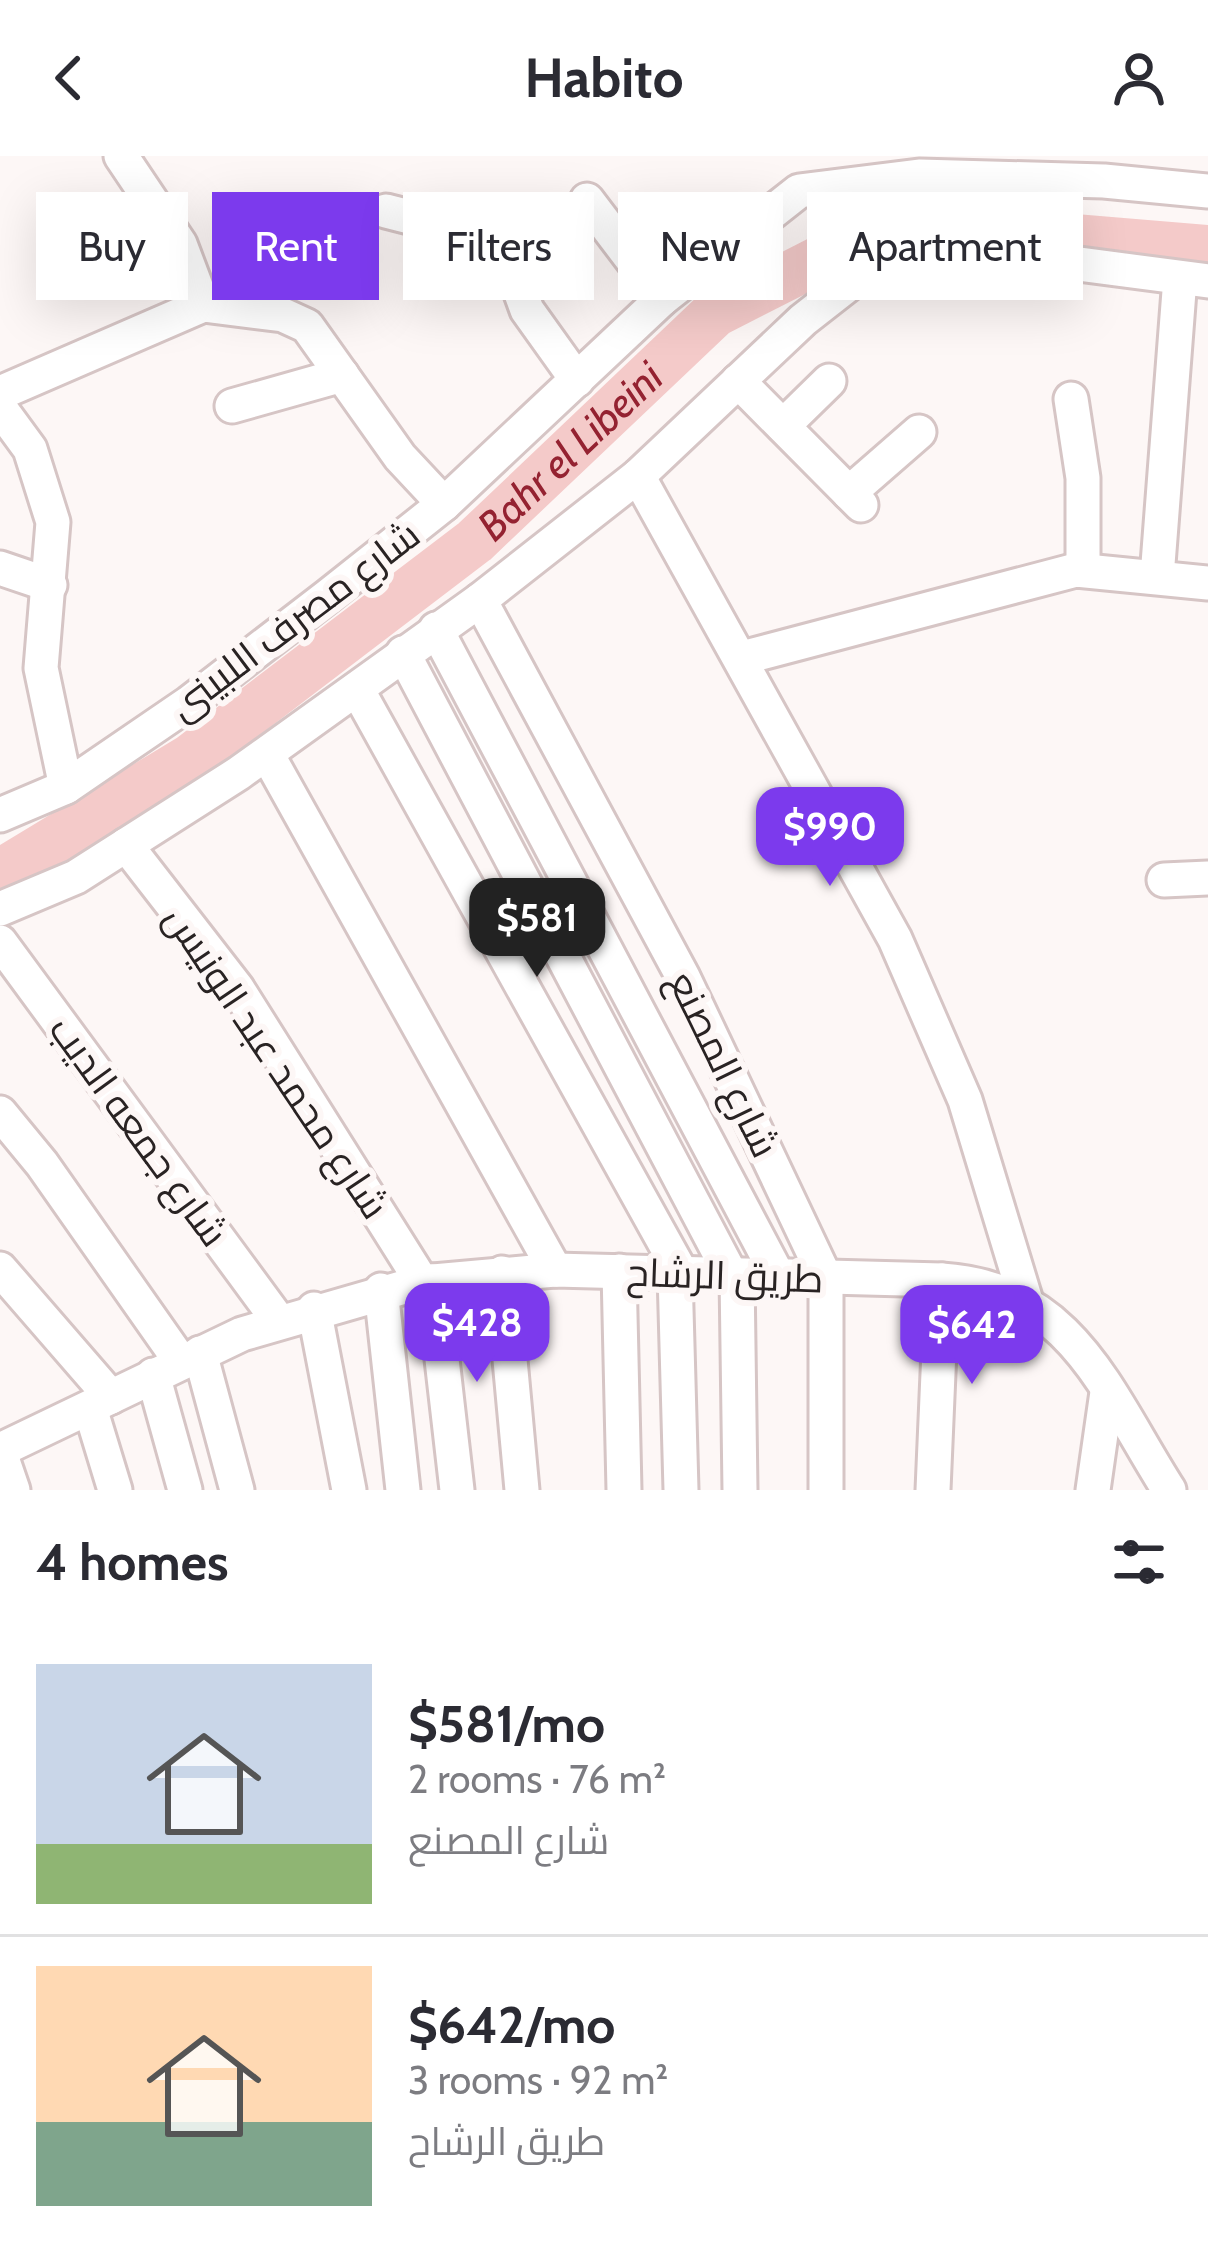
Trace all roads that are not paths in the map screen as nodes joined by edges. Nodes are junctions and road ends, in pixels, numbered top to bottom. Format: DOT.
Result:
graph roads {
  1 [pos="121,156"];
  2 [pos="793,156"];
  3 [pos="1104,168"];
  4 [pos="799,191"];
  5 [pos="1208,191"];
  6 [pos="783,204"];
  7 [pos="594,209"];
  8 [pos="386,211"];
  9 [pos="618,241"];
  10 [pos="1194,279"];
  11 [pos="661,300"];
  12 [pos="203,305"];
  13 [pos="342,375"];
  14 [pos="577,380"];
  15 [pos="738,381"];
  16 [pos="830,381"];
  17 [pos="0,393"];
  18 [pos="1071,399"];
  19 [pos="232,406"];
  20 [pos="0,408"];
  21 [pos="783,426"];
  22 [pos="919,432"];
  23 [pos="638,476"];
  24 [pos="444,504"];
  25 [pos="0,568"];
  26 [pos="1083,569"];
  27 [pos="1157,577"];
  28 [pos="1208,583"];
  29 [pos="50,585"];
  30 [pos="479,600"];
  31 [pos="436,628"];
  32 [pos="403,653"];
  33 [pos="742,658"];
  34 [pos="357,688"];
  35 [pos="267,754"];
  36 [pos="66,787"];
  37 [pos="0,815"];
  38 [pos="126,844"];
  39 [pos="1208,878"];
  40 [pos="1164,880"];
  41 [pos="0,909"];
  42 [pos="0,942"];
  43 [pos="0,1114"];
  44 [pos="0,1269"];
  45 [pos="555,1270"];
  46 [pos="620,1271"];
  47 [pos="502,1273"];
  48 [pos="678,1273"];
  49 [pos="734,1275"];
  50 [pos="778,1276"];
  51 [pos="826,1279"];
  52 [pos="942,1280"];
  53 [pos="427,1281"];
  54 [pos="381,1290"];
  55 [pos="1027,1301"];
  56 [pos="314,1310"];
  57 [pos="278,1320"];
  58 [pos="178,1363"];
  59 [pos="1107,1392"];
  60 [pos="101,1403"];
  61 [pos="4,1442"];
  62 [pos="13,1490"];
  63 [pos="115,1490"];
  64 [pos="185,1490"];
  65 [pos="237,1490"];
  66 [pos="349,1490"];
  67 [pos="403,1490"];
  68 [pos="457,1490"];
  69 [pos="522,1490"];
  70 [pos="624,1490"];
  71 [pos="681,1490"];
  72 [pos="740,1490"];
  73 [pos="826,1490"];
  74 [pos="933,1490"];
  75 [pos="1093,1490"];
  76 [pos="1168,1490"];
  1 -- 12 [label="street"];
  2 -- 4 [label="street"];
  3 -- 4 [label="street, شارع مصرف اللبينى"];
  3 -- 5 [label="street, شارع مصرف اللبينى"];
  4 -- 6 [label="street, شارع مصرف اللبينى"];
  7 -- 9 [label="street"];
  8 -- 14 [label="street"];
  10 -- 15 [label="street"];
  10 -- 27 [label="street"];
  11 -- 14 [label="street, شارع مصرف اللبينى"];
  12 -- 13 [label="street"];
  12 -- 17 [label="street"];
  13 -- 19 [label="street"];
  13 -- 24 [label="street"];
  14 -- 24 [label="street, شارع مصرف اللبينى"];
  15 -- 21 [label="street"];
  15 -- 23 [label="street"];
  16 -- 21 [label="street"];
  18 -- 26 [label="street"];
  20 -- 29 [label="street"];
  21 -- 22 [label="street"];
  23 -- 30 [label="street"];
  23 -- 33 [label="street"];
  24 -- 36 [label="street, شارع مصرف اللبينى"];
  25 -- 29 [label="street"];
  26 -- 27 [label="street"];
  26 -- 33 [label="street"];
  27 -- 28 [label="street"];
  29 -- 36 [label="street"];
  30 -- 31 [label="street"];
  30 -- 51 [label="street, شارع المصنع"];
  31 -- 32 [label="street"];
  31 -- 50 [label="street"];
  32 -- 34 [label="street"];
  32 -- 49 [label="street"];
  33 -- 55 [label="street"];
  34 -- 35 [label="street"];
  34 -- 48 [label="street"];
  35 -- 38 [label="street"];
  35 -- 45 [label="street"];
  36 -- 37 [label="street, شارع مصرف اللبينى"];
  38 -- 41 [label="street"];
  38 -- 53 [label="street, شارع محمد عبد الونيس"];
  39 -- 40 [label="street"];
  42 -- 57 [label="street, شارع جمعه الديب"];
  43 -- 58 [label="street"];
  44 -- 60 [label="street"];
  45 -- 46 [label="street, طريق الرشاح"];
  45 -- 47 [label="street, طريق الرشاح"];
  46 -- 48 [label="street, طريق الرشاح"];
  46 -- 70 [label="street"];
  47 -- 53 [label="street, طريق الرشاح"];
  47 -- 69 [label="street"];
  48 -- 49 [label="street, طريق الرشاح"];
  48 -- 71 [label="street"];
  49 -- 50 [label="street, طريق الرشاح"];
  49 -- 72 [label="street"];
  50 -- 51 [label="street, طريق الرشاح"];
  51 -- 52 [label="street, طريق الرشاح"];
  51 -- 73 [label="street"];
  52 -- 55 [label="street, طريق الرشاح"];
  52 -- 74 [label="street"];
  53 -- 54 [label="street, طريق الرشاح"];
  53 -- 68 [label="street"];
  54 -- 56 [label="street, طريق الرشاح"];
  54 -- 67 [label="street"];
  55 -- 59 [label="street, طريق الرشاح"];
  56 -- 57 [label="street, طريق الرشاح"];
  56 -- 66 [label="street"];
  57 -- 58 [label="street, طريق الرشاح"];
  58 -- 60 [label="street, طريق الرشاح"];
  58 -- 64 [label="street"];
  58 -- 65 [label="street"];
  59 -- 75 [label="street"];
  59 -- 76 [label="street, طريق الرشاح"];
  60 -- 61 [label="street, طريق الرشاح"];
  60 -- 63 [label="street"];
  61 -- 62 [label="street"];
}
